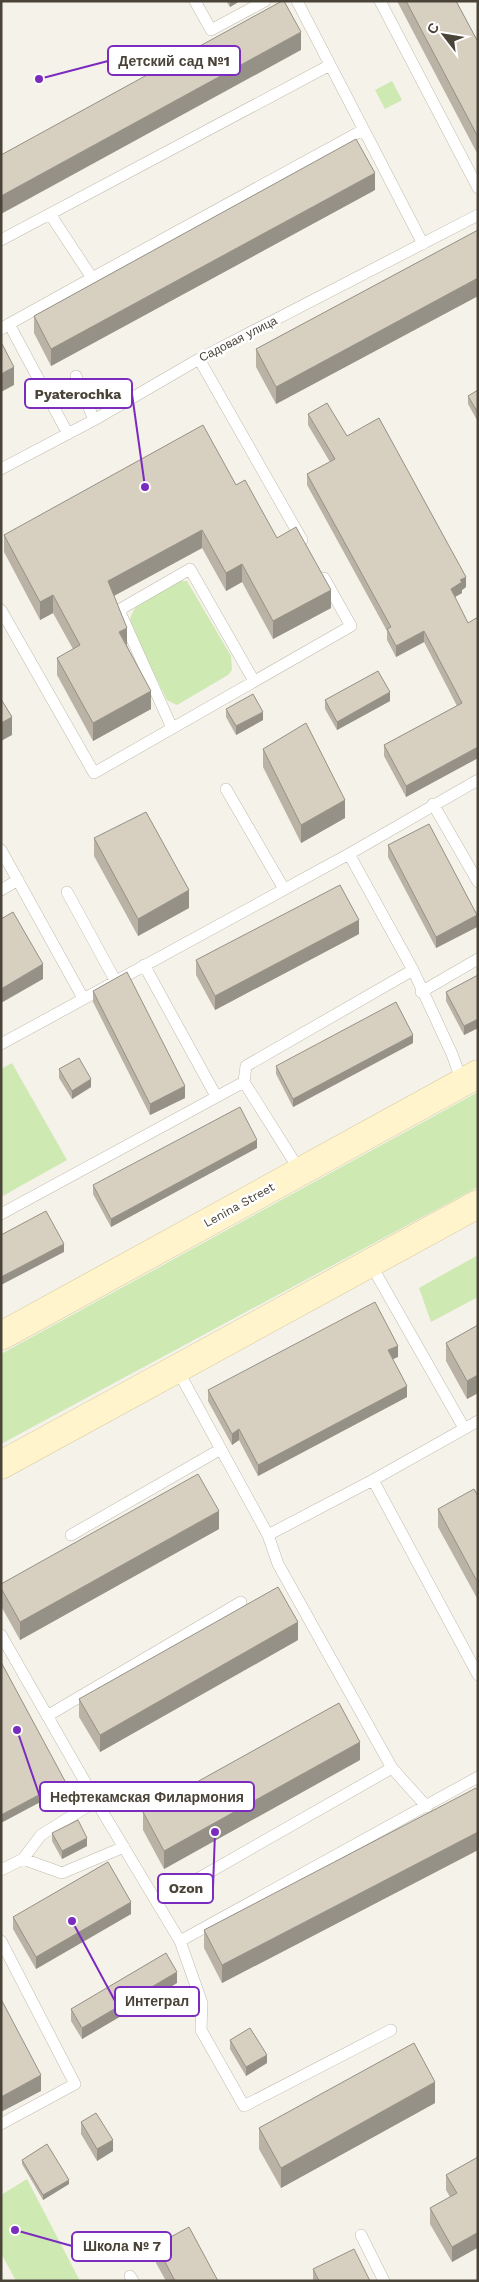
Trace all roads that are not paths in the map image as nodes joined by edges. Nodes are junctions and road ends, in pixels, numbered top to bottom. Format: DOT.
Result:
graph roads {
  1 [pos="195,1"];
  2 [pos="266,1"];
  3 [pos="297,1"];
  4 [pos="380,1"];
  5 [pos="330,65"];
  6 [pos="363,130"];
  7 [pos="478,188"];
  8 [pos="50,214"];
  9 [pos="478,215"];
  10 [pos="1,240"];
  11 [pos="423,244"];
  12 [pos="92,278"];
  13 [pos="5,327"];
  14 [pos="199,359"];
  15 [pos="76,376"];
  16 [pos="94,420"];
  17 [pos="68,434"];
  18 [pos="1,470"];
  19 [pos="308,550"];
  20 [pos="317,567"];
  21 [pos="1,610"];
  22 [pos="254,681"];
  23 [pos="172,728"];
  24 [pos="478,780"];
  25 [pos="226,789"];
  26 [pos="433,804"];
  27 [pos="1,850"];
  28 [pos="349,854"];
  29 [pos="18,880"];
  30 [pos="478,882"];
  31 [pos="284,889"];
  32 [pos="1,890"];
  33 [pos="67,892"];
  34 [pos="478,959"];
  35 [pos="144,966"];
  36 [pos="413,970"];
  37 [pos="115,980"];
  38 [pos="421,992"];
  39 [pos="83,998"];
  40 [pos="1,1044"];
  41 [pos="470,1078"];
  42 [pos="244,1082"];
  43 [pos="216,1096"];
  44 [pos="300,1171"];
  45 [pos="478,1204"];
  46 [pos="1,1214"];
  47 [pos="370,1263"];
  48 [pos="1,1336"];
  49 [pos="176,1369"];
  50 [pos="478,1421"];
  51 [pos="464,1428"];
  52 [pos="221,1449"];
  53 [pos="1,1464"];
  54 [pos="373,1480"];
  55 [pos="71,1535"];
  56 [pos="268,1535"];
  57 [pos="241,1602"];
  58 [pos="1,1634"];
  59 [pos="478,1675"];
  60 [pos="47,1716"];
  61 [pos="392,1768"];
  62 [pos="478,1777"];
  63 [pos="96,1801"];
  64 [pos="427,1807"];
  65 [pos="124,1847"];
  66 [pos="23,1858"];
  67 [pos="1,1870"];
  68 [pos="157,1902"];
  69 [pos="1,1941"];
  70 [pos="180,1941"];
  71 [pos="391,2030"];
  72 [pos="1,2124"];
  73 [pos="360,2235"];
  74 [pos="384,2281"];
  1 -- 2 [label="lane"];
  3 -- 5 [label="lane"];
  4 -- 7 [label="lane"];
  5 -- 6 [label="lane"];
  5 -- 8 [label="lane"];
  6 -- 11 [label="lane"];
  6 -- 12 [label="lane"];
  8 -- 10 [label="lane"];
  8 -- 12 [label="lane"];
  9 -- 11 [label="lane, Садовая улица"];
  11 -- 14 [label="lane, Садовая улица"];
  12 -- 13 [label="lane"];
  13 -- 17 [label="lane"];
  14 -- 16 [label="lane, Садовая улица"];
  14 -- 19 [label="lane"];
  15 -- 16 [label="lane"];
  16 -- 17 [label="lane, Садовая улица"];
  17 -- 18 [label="lane, Садовая улица"];
  20 -- 22 [label="lane"];
  21 -- 23 [label="lane"];
  22 -- 23 [label="lane"];
  22 -- 23 [label="lane"];
  24 -- 26 [label="lane"];
  25 -- 31 [label="lane"];
  26 -- 28 [label="lane"];
  26 -- 30 [label="lane"];
  27 -- 29 [label="lane"];
  28 -- 31 [label="lane"];
  28 -- 36 [label="lane"];
  29 -- 32 [label="lane"];
  29 -- 39 [label="lane"];
  31 -- 35 [label="lane"];
  33 -- 37 [label="lane"];
  34 -- 38 [label="lane"];
  35 -- 37 [label="lane"];
  35 -- 43 [label="lane"];
  36 -- 38 [label="lane"];
  36 -- 42 [label="lane"];
  37 -- 39 [label="lane"];
  38 -- 41 [label="lane"];
  39 -- 40 [label="lane"];
  41 -- 44 [label="main road, Lenina Street"];
  42 -- 43 [label="lane"];
  42 -- 44 [label="lane"];
  43 -- 46 [label="lane"];
  44 -- 48 [label="main road, Lenina Street"];
  45 -- 47 [label="main road"];
  47 -- 49 [label="main road"];
  47 -- 51 [label="lane"];
  49 -- 52 [label="lane"];
  49 -- 53 [label="main road"];
  50 -- 51 [label="lane"];
  51 -- 54 [label="lane"];
  52 -- 55 [label="lane"];
  52 -- 56 [label="lane"];
  54 -- 56 [label="lane"];
  54 -- 59 [label="lane"];
  56 -- 61 [label="lane"];
  57 -- 60 [label="lane"];
  58 -- 60 [label="lane"];
  60 -- 63 [label="lane"];
  61 -- 64 [label="lane"];
  61 -- 68 [label="lane"];
  62 -- 64 [label="lane"];
  63 -- 65 [label="lane"];
  63 -- 66 [label="lane"];
  64 -- 70 [label="lane"];
  65 -- 66 [label="lane"];
  65 -- 68 [label="lane"];
  66 -- 67 [label="lane"];
  68 -- 70 [label="lane"];
  69 -- 72 [label="lane"];
  70 -- 71 [label="lane"];
  73 -- 74 [label="lane"];
}
